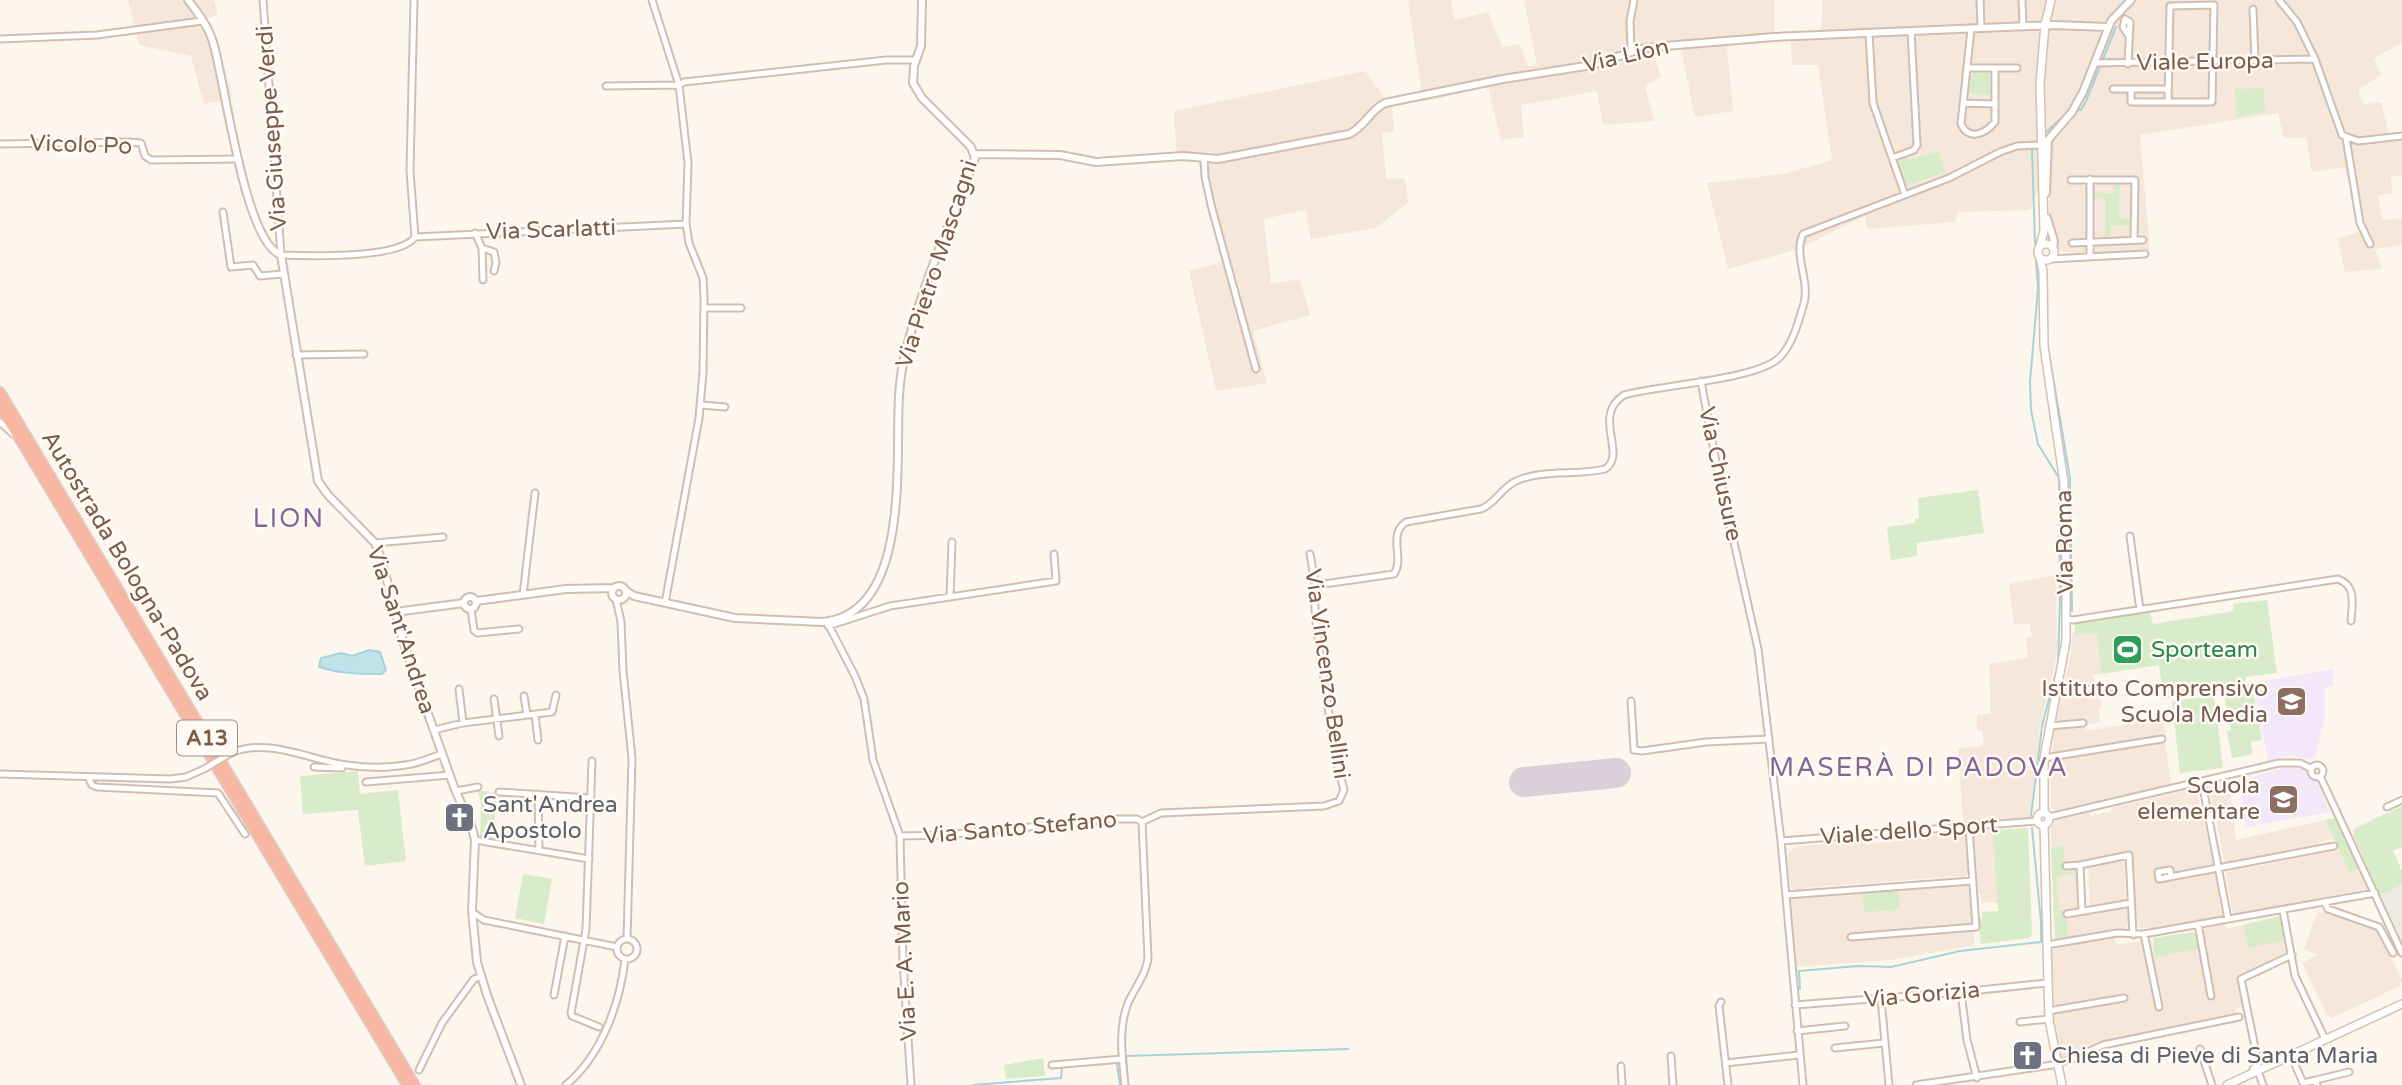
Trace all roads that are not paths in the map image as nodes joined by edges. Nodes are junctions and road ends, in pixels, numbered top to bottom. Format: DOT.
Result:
graph roads {
  1 [pos="188,0"];
  2 [pos="263,0"];
  3 [pos="414,0"];
  4 [pos="652,0"];
  5 [pos="922,0"];
  6 [pos="1634,0"];
  7 [pos="1980,0"];
  8 [pos="2022,0"];
  9 [pos="2051,0"];
  10 [pos="2131,0"];
  11 [pos="2279,0"];
  12 [pos="2253,9"];
  13 [pos="202,21"];
  14 [pos="2045,25"];
  15 [pos="2023,26"];
  16 [pos="2108,27"];
  17 [pos="1971,29"];
  18 [pos="1981,29"];
  19 [pos="1911,31"];
  20 [pos="1869,33"];
  21 [pos="2129,36"];
  22 [pos="0,39"];
  23 [pos="1631,52"];
  24 [pos="2315,59"];
  25 [pos="916,60"];
  26 [pos="2255,61"];
  27 [pos="2212,62"];
  28 [pos="2169,63"];
  29 [pos="2099,64"];
  30 [pos="2128,64"];
  31 [pos="1967,68"];
  32 [pos="1995,68"];
  33 [pos="2017,68"];
  34 [pos="679,85"];
  35 [pos="606,86"];
  36 [pos="2113,89"];
  37 [pos="2131,89"];
  38 [pos="2168,89"];
  39 [pos="2168,102"];
  40 [pos="1963,103"];
  41 [pos="1995,104"];
  42 [pos="2402,136"];
  43 [pos="2346,138"];
  44 [pos="0,144"];
  45 [pos="2036,144"];
  46 [pos="975,154"];
  47 [pos="1204,158"];
  48 [pos="1892,158"];
  49 [pos="238,159"];
  50 [pos="2090,179"];
  51 [pos="2071,180"];
  52 [pos="1905,195"];
  53 [pos="223,212"];
  54 [pos="686,224"];
  55 [pos="2043,231"];
  56 [pos="475,233"];
  57 [pos="415,237"];
  58 [pos="2133,240"];
  59 [pos="2143,240"];
  60 [pos="2090,242"];
  61 [pos="2072,243"];
  62 [pos="2370,244"];
  63 [pos="2040,246"];
  64 [pos="482,248"];
  65 [pos="2053,248"];
  66 [pos="2132,254"];
  67 [pos="2145,254"];
  68 [pos="281,255"];
  69 [pos="2071,257"];
  70 [pos="2090,257"];
  71 [pos="2040,258"];
  72 [pos="2050,260"];
  73 [pos="494,271"];
  74 [pos="2043,271"];
  75 [pos="283,274"];
  76 [pos="483,280"];
  77 [pos="704,307"];
  78 [pos="741,308"];
  79 [pos="364,354"];
  80 [pos="296,355"];
  81 [pos="1256,369"];
  82 [pos="1701,381"];
  83 [pos="0,392"];
  84 [pos="701,405"];
  85 [pos="0,406"];
  86 [pos="725,407"];
  87 [pos="0,422"];
  88 [pos="20,439"];
  89 [pos="535,493"];
  90 [pos="2130,536"];
  91 [pos="443,537"];
  92 [pos="952,542"];
  93 [pos="375,543"];
  94 [pos="1054,554"];
  95 [pos="1310,554"];
  96 [pos="1316,588"];
  97 [pos="523,595"];
  98 [pos="619,595"];
  99 [pos="950,597"];
  100 [pos="476,601"];
  101 [pos="464,603"];
  102 [pos="665,603"];
  103 [pos="471,609"];
  104 [pos="2140,610"];
  105 [pos="395,612"];
  106 [pos="2067,618"];
  107 [pos="844,619"];
  108 [pos="2351,621"];
  109 [pos="827,624"];
  110 [pos="519,629"];
  111 [pos="2113,687"];
  112 [pos="459,689"];
  113 [pos="2057,693"];
  114 [pos="556,695"];
  115 [pos="524,696"];
  116 [pos="494,699"];
  117 [pos="1631,701"];
  118 [pos="527,715"];
  119 [pos="535,715"];
  120 [pos="497,719"];
  121 [pos="464,723"];
  122 [pos="2083,723"];
  123 [pos="2049,726"];
  124 [pos="434,730"];
  125 [pos="499,736"];
  126 [pos="1769,739"];
  127 [pos="2162,739"];
  128 [pos="538,740"];
  129 [pos="442,754"];
  130 [pos="2044,758"];
  131 [pos="592,761"];
  132 [pos="356,766"];
  133 [pos="314,767"];
  134 [pos="0,774"];
  135 [pos="450,775"];
  136 [pos="89,779"];
  137 [pos="366,782"];
  138 [pos="2202,782"];
  139 [pos="478,786"];
  140 [pos="456,791"];
  141 [pos="499,792"];
  142 [pos="538,794"];
  143 [pos="590,798"];
  144 [pos="2402,800"];
  145 [pos="2386,807"];
  146 [pos="2046,815"];
  147 [pos="1142,822"];
  148 [pos="2040,823"];
  149 [pos="1969,828"];
  150 [pos="245,834"];
  151 [pos="900,836"];
  152 [pos="475,840"];
  153 [pos="1781,841"];
  154 [pos="2334,846"];
  155 [pos="539,850"];
  156 [pos="589,859"];
  157 [pos="2066,866"];
  158 [pos="2080,866"];
  159 [pos="2218,869"];
  160 [pos="2171,877"];
  161 [pos="1972,881"];
  162 [pos="2375,893"];
  163 [pos="1786,895"];
  164 [pos="2326,902"];
  165 [pos="2131,903"];
  166 [pos="2283,909"];
  167 [pos="2082,911"];
  168 [pos="2067,914"];
  169 [pos="475,919"];
  170 [pos="2228,919"];
  171 [pos="2198,924"];
  172 [pos="2133,934"];
  173 [pos="2144,934"];
  174 [pos="565,936"];
  175 [pos="1850,937"];
  176 [pos="627,939"];
  177 [pos="584,940"];
  178 [pos="2047,945"];
  179 [pos="617,947"];
  180 [pos="2402,953"];
  181 [pos="2393,954"];
  182 [pos="2292,955"];
  183 [pos="625,959"];
  184 [pos="480,977"];
  185 [pos="2048,983"];
  186 [pos="1961,992"];
  187 [pos="554,995"];
  188 [pos="2211,996"];
  189 [pos="2124,998"];
  190 [pos="1881,999"];
  191 [pos="1721,1002"];
  192 [pos="2402,1004"];
  193 [pos="1795,1005"];
  194 [pos="2159,1007"];
  195 [pos="2048,1015"];
  196 [pos="2239,1017"];
  197 [pos="2020,1022"];
  198 [pos="1845,1026"];
  199 [pos="599,1027"];
  200 [pos="1797,1031"];
  201 [pos="2325,1039"];
  202 [pos="1884,1043"];
  203 [pos="1835,1048"];
  204 [pos="2200,1049"];
  205 [pos="1799,1055"];
  206 [pos="2291,1055"];
  207 [pos="1671,1056"];
  208 [pos="1122,1059"];
  209 [pos="1726,1063"];
  210 [pos="2056,1064"];
  211 [pos="1052,1065"];
  212 [pos="1621,1066"];
  213 [pos="419,1070"];
  214 [pos="2258,1071"];
  215 [pos="2349,1072"];
  216 [pos="1977,1077"];
  217 [pos="2245,1077"];
  218 [pos="2317,1083"];
  219 [pos="407,1085"];
  220 [pos="415,1085"];
  221 [pos="521,1085"];
  222 [pos="566,1085"];
  223 [pos="911,1085"];
  224 [pos="1125,1085"];
  225 [pos="1622,1085"];
  226 [pos="1673,1085"];
  227 [pos="1728,1085"];
  228 [pos="1803,1085"];
  229 [pos="1889,1085"];
  230 [pos="1918,1085"];
  231 [pos="2062,1085"];
  232 [pos="2212,1085"];
  233 [pos="2227,1085"];
  234 [pos="2263,1085"];
  1 -- 13 [label="street"];
  2 -- 68 [label="street, Via Giuseppe Verdi"];
  3 -- 57 [label="street"];
  4 -- 34 [label="street"];
  5 -- 25 [label="street, Via Pietro Mascagni"];
  6 -- 23 [label="street"];
  7 -- 18 [label="street"];
  8 -- 15 [label="street"];
  9 -- 14 [label="main road"];
  10 -- 16 [label="street"];
  11 -- 24 [label="street"];
  12 -- 26 [label="street"];
  13 -- 22 [label="street"];
  13 -- 49 [label="street"];
  14 -- 15 [label="street, Via Lion"];
  14 -- 16 [label="street, Via Lion"];
  14 -- 45 [label="main road"];
  15 -- 18 [label="street, Via Lion"];
  16 -- 29 [label="street"];
  17 -- 18 [label="street, Via Lion"];
  17 -- 19 [label="street, Via Lion"];
  17 -- 31 [label="street"];
  19 -- 20 [label="street, Via Lion"];
  19 -- 48 [label="street"];
  20 -- 23 [label="street, Via Lion"];
  20 -- 48 [label="street"];
  21 -- 30 [label="street"];
  23 -- 47 [label="street, Via Lion"];
  24 -- 26 [label="street, Viale Europa"];
  24 -- 43 [label="street"];
  25 -- 34 [label="street"];
  25 -- 46 [label="street, Via Pietro Mascagni"];
  26 -- 27 [label="street, Viale Europa"];
  27 -- 28 [label="street, Viale Europa"];
  27 -- 28 [label="street"];
  27 -- 39 [label="street"];
  28 -- 30 [label="street, Viale Europa"];
  28 -- 38 [label="street"];
  29 -- 30 [label="street, Viale Europa"];
  29 -- 65 [label="street"];
  31 -- 32 [label="street"];
  31 -- 40 [label="street"];
  32 -- 33 [label="street"];
  32 -- 41 [label="street"];
  34 -- 35 [label="street"];
  34 -- 54 [label="street"];
  36 -- 37 [label="street"];
  37 -- 38 [label="street"];
  37 -- 39 [label="street"];
  38 -- 39 [label="street"];
  40 -- 41 [label="street"];
  40 -- 41 [label="street"];
  42 -- 43 [label="street"];
  43 -- 62 [label="street"];
  44 -- 49 [label="street, Vicolo Po"];
  45 -- 52 [label="street, Via Chiusure"];
  45 -- 55 [label="main road"];
  46 -- 47 [label="street, Via Lion"];
  46 -- 107 [label="street, Via Pietro Mascagni"];
  47 -- 81 [label="street"];
  48 -- 52 [label="street"];
  49 -- 68 [label="street"];
  50 -- 51 [label="street"];
  50 -- 58 [label="street"];
  50 -- 60 [label="street"];
  52 -- 82 [label="street, Via Chiusure"];
  53 -- 75 [label="street"];
  54 -- 56 [label="street, Via Scarlatti"];
  54 -- 77 [label="street"];
  55 -- 63 [label="main road"];
  55 -- 65 [label="main road"];
  56 -- 57 [label="street, Via Scarlatti"];
  56 -- 64 [label="street"];
  57 -- 68 [label="street"];
  58 -- 59 [label="street"];
  58 -- 60 [label="street"];
  58 -- 66 [label="street"];
  60 -- 61 [label="street"];
  60 -- 70 [label="street"];
  63 -- 65 [label="main road"];
  63 -- 71 [label="main road"];
  64 -- 73 [label="street"];
  64 -- 76 [label="street"];
  65 -- 69 [label="street"];
  65 -- 72 [label="main road"];
  66 -- 67 [label="street"];
  66 -- 70 [label="street"];
  68 -- 75 [label="street, Via Sant'Andrea"];
  69 -- 70 [label="street"];
  69 -- 72 [label="street"];
  71 -- 72 [label="main road"];
  71 -- 74 [label="main road, Via Roma"];
  72 -- 74 [label="main road"];
  74 -- 106 [label="main road, Via Roma"];
  75 -- 80 [label="street, Via Sant'Andrea"];
  77 -- 78 [label="street"];
  77 -- 84 [label="street"];
  79 -- 80 [label="street"];
  80 -- 93 [label="street, Via Sant'Andrea"];
  82 -- 96 [label="street"];
  82 -- 126 [label="street, Via Chiusure"];
  83 -- 220 [label="highway, Autostrada Bologna-Padova / A13"];
  84 -- 86 [label="street"];
  84 -- 102 [label="street"];
  85 -- 88 [label="highway, Autostrada Bologna-Padova / A13"];
  87 -- 88 [label="street"];
  88 -- 219 [label="highway, Autostrada Bologna-Padova / A13"];
  89 -- 97 [label="street"];
  90 -- 104 [label="street"];
  91 -- 93 [label="street"];
  92 -- 99 [label="street"];
  93 -- 105 [label="street, Via Sant'Andrea"];
  94 -- 99 [label="street, Via Pietro Mascagni"];
  95 -- 96 [label="street, Via Vincenzo Bellini"];
  96 -- 147 [label="street, Via Vincenzo Bellini"];
  97 -- 98 [label="street"];
  97 -- 100 [label="street"];
  98 -- 102 [label="street, Via Pietro Mascagni"];
  98 -- 176 [label="street"];
  99 -- 107 [label="street, Via Pietro Mascagni"];
  100 -- 101 [label="street"];
  100 -- 103 [label="street"];
  101 -- 103 [label="street"];
  101 -- 105 [label="street"];
  102 -- 109 [label="street, Via Pietro Mascagni"];
  103 -- 110 [label="street"];
  104 -- 106 [label="street"];
  104 -- 108 [label="street"];
  105 -- 124 [label="street, Via Sant'Andrea"];
  106 -- 113 [label="main road, Via Roma"];
  107 -- 109 [label="street, Via Pietro Mascagni"];
  109 -- 151 [label="street, Via Santo Stefano"];
  111 -- 113 [label="street"];
  112 -- 121 [label="street"];
  113 -- 123 [label="main road, Via Roma"];
  114 -- 119 [label="street"];
  115 -- 118 [label="street"];
  116 -- 120 [label="street"];
  117 -- 126 [label="street"];
  118 -- 119 [label="street"];
  118 -- 120 [label="street"];
  119 -- 128 [label="street"];
  120 -- 121 [label="street"];
  120 -- 125 [label="street"];
  121 -- 124 [label="street"];
  122 -- 123 [label="street"];
  123 -- 130 [label="main road, Via Roma"];
  124 -- 129 [label="street, Via Sant'Andrea"];
  126 -- 153 [label="street, Via Chiusure"];
  127 -- 130 [label="street"];
  129 -- 132 [label="street"];
  129 -- 135 [label="street, Via Sant'Andrea"];
  130 -- 146 [label="main road, Via Roma"];
  131 -- 143 [label="street"];
  132 -- 133 [label="street"];
  132 -- 136 [label="street, bridge"];
  134 -- 136 [label="street"];
  135 -- 137 [label="street"];
  135 -- 140 [label="street, Via Sant'Andrea"];
  136 -- 150 [label="street"];
  138 -- 146 [label="street"];
  138 -- 159 [label="street"];
  138 -- 162 [label="street"];
  139 -- 140 [label="street"];
  140 -- 152 [label="street, Via Sant'Andrea"];
  141 -- 142 [label="street"];
  142 -- 143 [label="street"];
  142 -- 155 [label="street"];
  143 -- 156 [label="street"];
  144 -- 145 [label="street"];
  146 -- 148 [label="main road"];
  147 -- 151 [label="street, Via Santo Stefano"];
  147 -- 208 [label="street, Via Santo Stefano"];
  148 -- 149 [label="street, Viale dello Sport"];
  148 -- 178 [label="main road"];
  149 -- 153 [label="street, Viale dello Sport"];
  149 -- 161 [label="street"];
  151 -- 223 [label="street, Via E. A. Mario"];
  152 -- 155 [label="street"];
  152 -- 169 [label="street, Via Sant'Andrea"];
  153 -- 163 [label="street, Via Chiusure"];
  154 -- 159 [label="street"];
  155 -- 156 [label="street"];
  156 -- 177 [label="street"];
  157 -- 158 [label="street"];
  158 -- 165 [label="street"];
  158 -- 167 [label="street"];
  159 -- 160 [label="street"];
  159 -- 170 [label="street"];
  161 -- 163 [label="street"];
  161 -- 175 [label="street"];
  162 -- 164 [label="street"];
  162 -- 180 [label="street"];
  163 -- 193 [label="street, Via Chiusure"];
  164 -- 166 [label="street"];
  164 -- 181 [label="street"];
  165 -- 167 [label="street"];
  165 -- 172 [label="street"];
  166 -- 170 [label="street"];
  166 -- 182 [label="street"];
  167 -- 168 [label="street"];
  169 -- 174 [label="street"];
  169 -- 184 [label="street, Via Sant'Andrea"];
  170 -- 171 [label="street"];
  171 -- 173 [label="street"];
  171 -- 188 [label="street"];
  172 -- 173 [label="street"];
  172 -- 178 [label="street"];
  173 -- 194 [label="street"];
  174 -- 177 [label="street"];
  174 -- 187 [label="street"];
  176 -- 179 [label="street"];
  176 -- 183 [label="street"];
  177 -- 179 [label="street"];
  177 -- 199 [label="street"];
  178 -- 185 [label="main road"];
  179 -- 183 [label="street"];
  182 -- 201 [label="street"];
  182 -- 217 [label="street"];
  183 -- 222 [label="street"];
  184 -- 213 [label="street"];
  184 -- 221 [label="street, Via Sant'Andrea"];
  185 -- 186 [label="street, Via Gorizia"];
  185 -- 195 [label="main road"];
  186 -- 190 [label="street, Via Gorizia"];
  186 -- 216 [label="street"];
  189 -- 195 [label="street"];
  190 -- 193 [label="street, Via Gorizia"];
  190 -- 202 [label="street"];
  191 -- 209 [label="street"];
  192 -- 201 [label="main road"];
  193 -- 200 [label="street, Via Chiusure"];
  195 -- 197 [label="street"];
  195 -- 210 [label="main road"];
  196 -- 210 [label="street"];
  198 -- 200 [label="street"];
  200 -- 205 [label="street, Via Chiusure"];
  201 -- 206 [label="main road"];
  202 -- 203 [label="street"];
  202 -- 229 [label="street"];
  204 -- 232 [label="street"];
  205 -- 209 [label="street"];
  205 -- 228 [label="street, Via Chiusure"];
  206 -- 214 [label="main road"];
  206 -- 218 [label="street"];
  207 -- 226 [label="street"];
  208 -- 211 [label="street"];
  208 -- 224 [label="street, Via Santo Stefano"];
  209 -- 227 [label="street"];
  210 -- 216 [label="street"];
  210 -- 231 [label="main road"];
  212 -- 225 [label="street"];
  214 -- 217 [label="main road"];
  214 -- 234 [label="street"];
  215 -- 218 [label="street"];
  216 -- 230 [label="street"];
  217 -- 233 [label="main road"];
}
